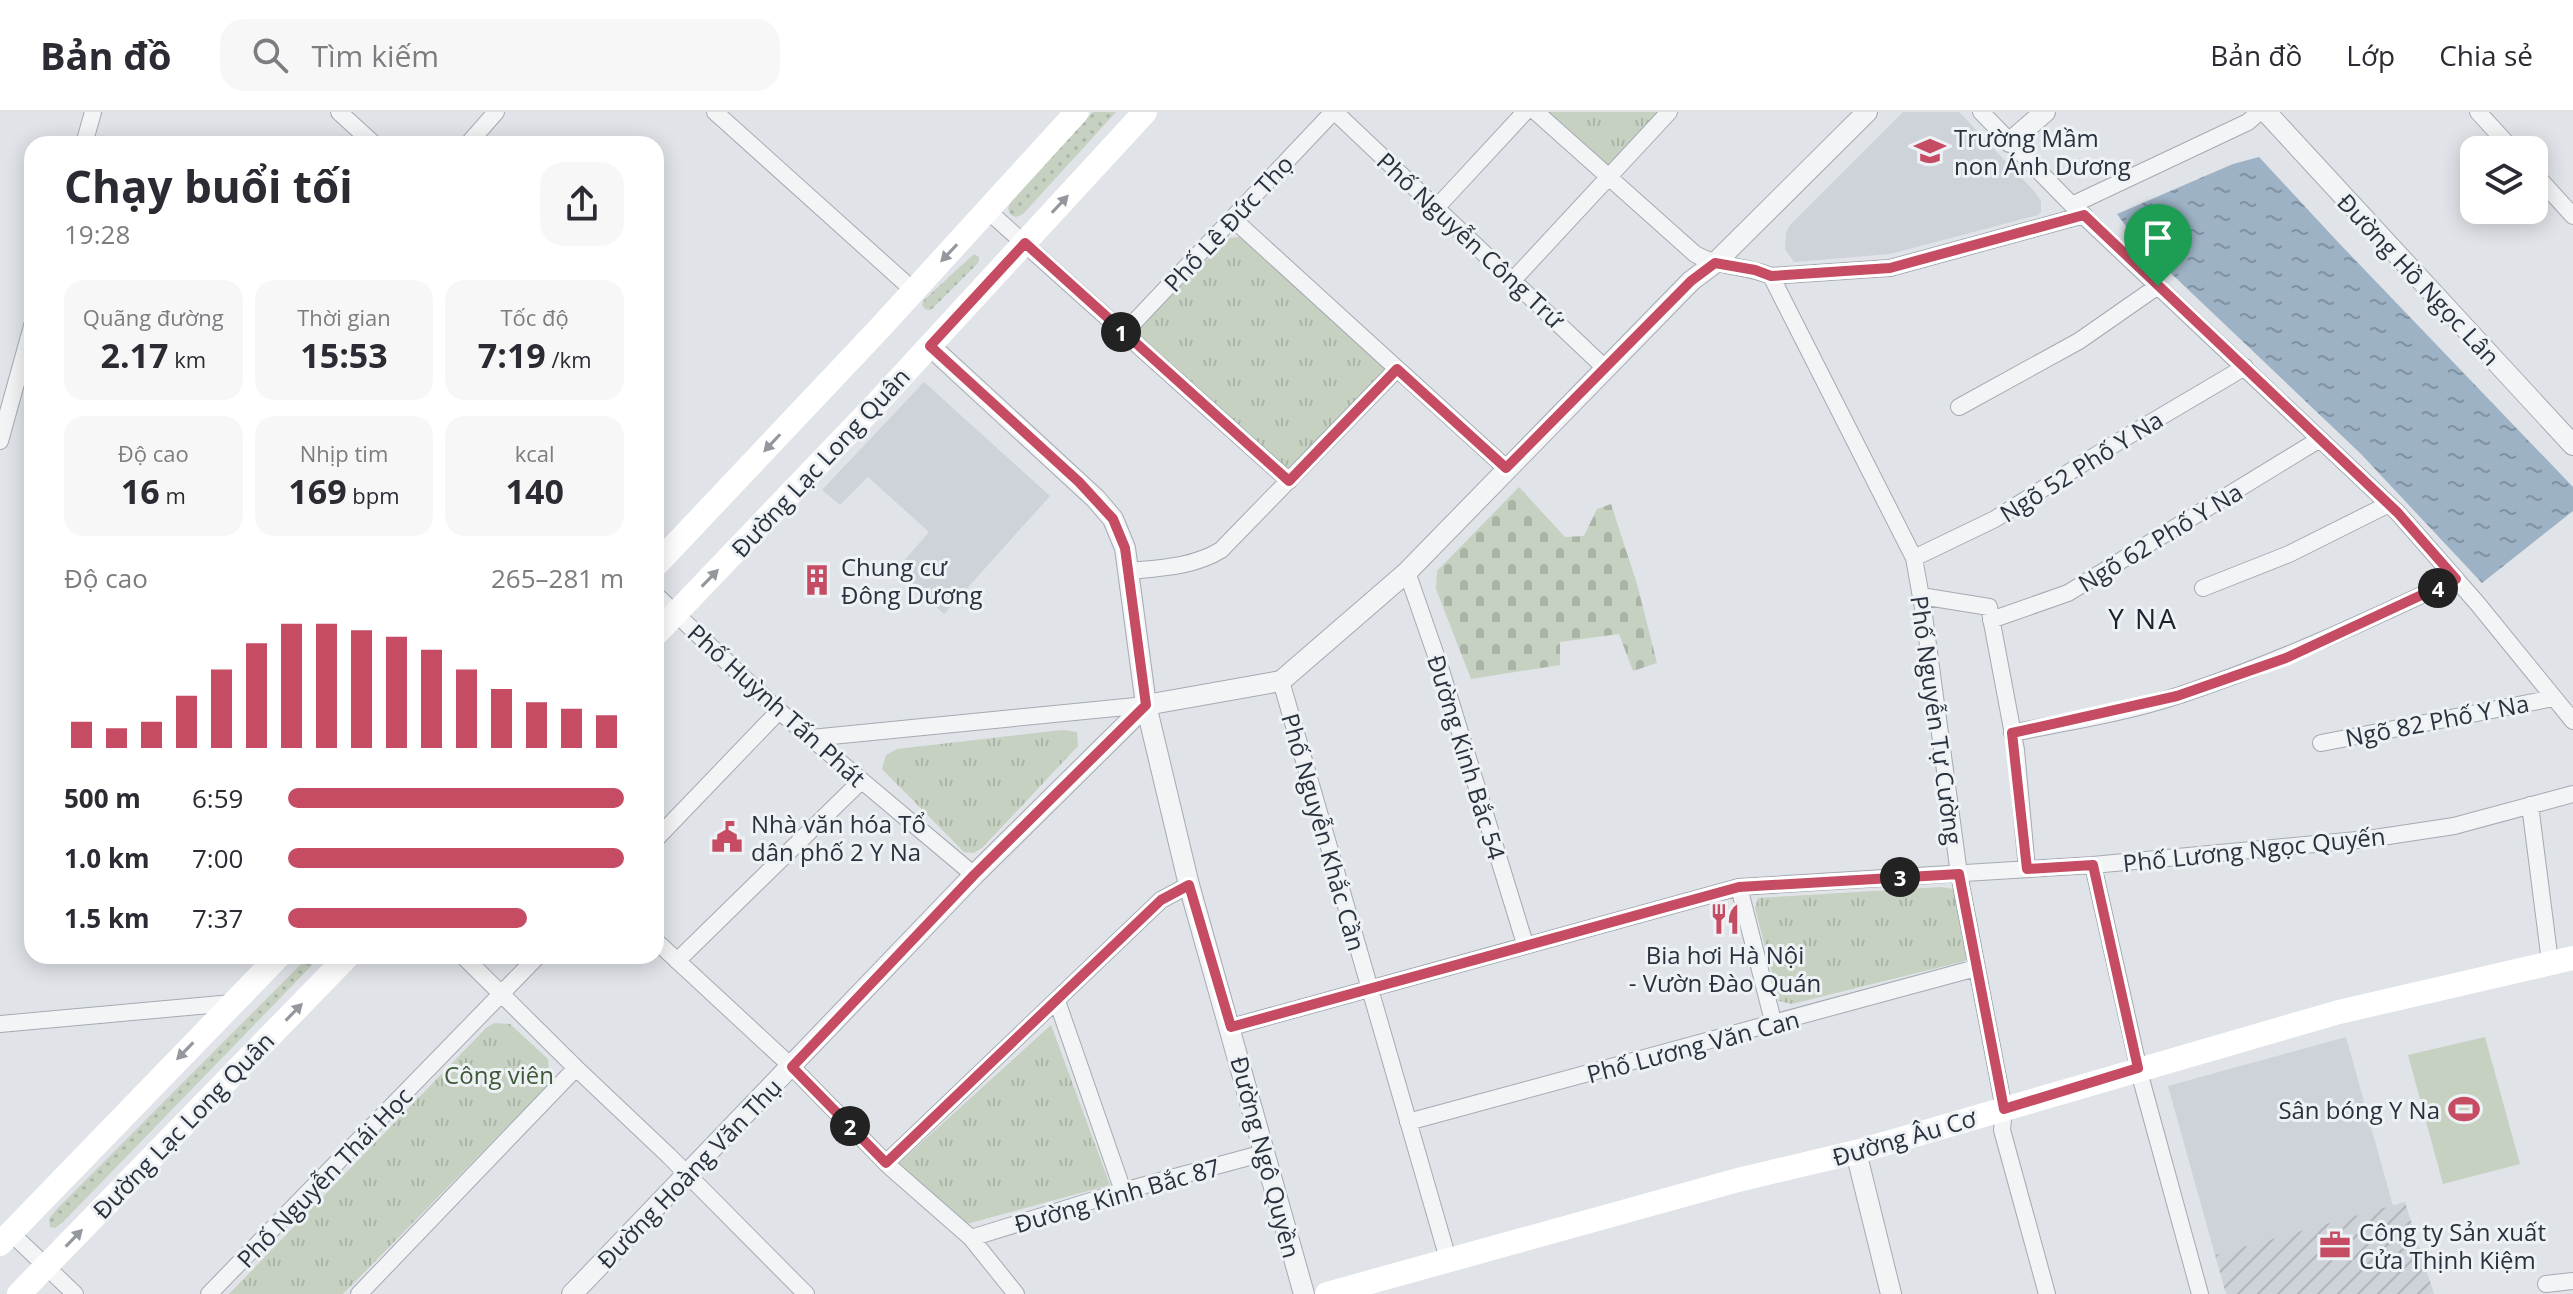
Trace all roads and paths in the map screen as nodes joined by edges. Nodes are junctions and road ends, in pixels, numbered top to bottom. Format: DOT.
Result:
graph roads {
  1 [pos="93,112"];
  2 [pos="339,112"];
  3 [pos="496,112"];
  4 [pos="715,112"];
  5 [pos="1077,112"];
  6 [pos="1145,112"];
  7 [pos="1334,112"];
  8 [pos="1525,112"];
  9 [pos="1536,112"];
  10 [pos="1669,112"];
  11 [pos="1867,112"];
  12 [pos="1981,112"];
  13 [pos="2045,112"];
  14 [pos="2259,112"];
  15 [pos="2266,112"];
  16 [pos="2478,112"];
  17 [pos="86,136"];
  18 [pos="365,136"];
  19 [pos="475,136"];
  20 [pos="2500,136"];
  21 [pos="2010,142"];
  22 [pos="1609,176"];
  23 [pos="2548,188"];
  24 [pos="1437,207"];
  25 [pos="987,210"];
  26 [pos="2078,210"];
  27 [pos="2573,216"];
  28 [pos="1233,219"];
  29 [pos="1025,243"];
  30 [pos="1715,263"];
  31 [pos="1771,276"];
  32 [pos="1514,279"];
  33 [pos="2158,286"];
  34 [pos="914,291"];
  35 [pos="1123,334"];
  36 [pos="930,346"];
  37 [pos="24,355"];
  38 [pos="2245,367"];
  39 [pos="1397,369"];
  40 [pos="1606,369"];
  41 [pos="1959,407"];
  42 [pos="2320,439"];
  43 [pos="0,441"];
  44 [pos="2573,445"];
  45 [pos="1506,468"];
  46 [pos="1289,481"];
  47 [pos="2389,504"];
  48 [pos="664,557"];
  49 [pos="1914,558"];
  50 [pos="1129,571"];
  51 [pos="1407,572"];
  52 [pos="2456,579"];
  53 [pos="2203,588"];
  54 [pos="1921,596"];
  55 [pos="664,603"];
  56 [pos="676,614"];
  57 [pos="1991,620"];
  58 [pos="664,626"];
  59 [pos="1281,681"];
  60 [pos="2554,698"];
  61 [pos="1146,705"];
  62 [pos="779,711"];
  63 [pos="2572,716"];
  64 [pos="2012,733"];
  65 [pos="811,738"];
  66 [pos="2321,743"];
  67 [pos="861,781"];
  68 [pos="2573,794"];
  69 [pos="2530,805"];
  70 [pos="664,831"];
  71 [pos="2093,865"];
  72 [pos="2027,869"];
  73 [pos="1959,874"];
  74 [pos="974,875"];
  75 [pos="1189,885"];
  76 [pos="1739,887"];
  77 [pos="1525,944"];
  78 [pos="664,949"];
  79 [pos="2561,960"];
  80 [pos="677,961"];
  81 [pos="271,964"];
  82 [pos="340,964"];
  83 [pos="471,964"];
  84 [pos="531,964"];
  85 [pos="1976,968"];
  86 [pos="1370,989"];
  87 [pos="502,995"];
  88 [pos="1057,1001"];
  89 [pos="232,1003"];
  90 [pos="0,1024"];
  91 [pos="1774,1025"];
  92 [pos="1231,1027"];
  93 [pos="792,1067"];
  94 [pos="576,1068"];
  95 [pos="2138,1068"];
  96 [pos="2004,1109"];
  97 [pos="1408,1122"];
  98 [pos="1856,1152"];
  99 [pos="1264,1153"];
  100 [pos="886,1163"];
  101 [pos="687,1174"];
  102 [pos="1123,1191"];
  103 [pos="971,1238"];
  104 [pos="6,1239"];
  105 [pos="1448,1259"];
  106 [pos="46,1266"];
  107 [pos="2573,1281"];
  108 [pos="2546,1284"];
  109 [pos="585,1290"];
  110 [pos="19,1294"];
  111 [pos="75,1294"];
  112 [pos="209,1294"];
  113 [pos="359,1294"];
  114 [pos="806,1294"];
  115 [pos="1016,1294"];
  116 [pos="1304,1294"];
  117 [pos="1327,1294"];
  118 [pos="1891,1294"];
  119 [pos="2047,1294"];
  120 [pos="2200,1294"];
  1 -- 17 [label="street"];
  2 -- 18 [label="street"];
  3 -- 19 [label="street"];
  4 -- 34 [label="street"];
  5 -- 25 [label="main road, Đường Lạc Long Quân"];
  29 -- 6 [label="main road, Đường Lạc Long Quân, one-way"];
  7 -- 24 [label="street, Phố Nguyễn Công Trứ"];
  7 -- 28 [label="street, Phố Lê Đức Thọ"];
  8 -- 24 [label="street"];
  9 -- 22 [label="street"];
  10 -- 22 [label="street"];
  11 -- 30 [label="street"];
  12 -- 21 [label="street"];
  13 -- 21 [label="street"];
  14 -- 26 [label="street"];
  15 -- 44 [label="street, Đường Hồ Ngọc Lân"];
  16 -- 20 [label="street"];
  21 -- 26 [label="street"];
  22 -- 30 [label="street"];
  22 -- 32 [label="street"];
  23 -- 27 [label="street"];
  24 -- 32 [label="street, Phố Nguyễn Công Trứ"];
  25 -- 29 [label="street"];
  25 -- 34 [label="main road, Đường Lạc Long Quân, one-way"];
  26 -- 31 [label="street"];
  26 -- 33 [label="street"];
  28 -- 35 [label="street, Phố Lê Đức Thọ"];
  28 -- 39 [label="street"];
  29 -- 35 [label="street"];
  29 -- 36 [label="main road, Đường Lạc Long Quân"];
  30 -- 31 [label="street"];
  30 -- 40 [label="street"];
  31 -- 49 [label="street, Phố Nguyễn Tự Cường"];
  32 -- 40 [label="street, Phố Nguyễn Công Trứ"];
  33 -- 38 [label="street"];
  33 -- 41 [label="street"];
  34 -- 48 [label="main road, Đường Lạc Long Quân, one-way"];
  35 -- 46 [label="street"];
  36 -- 50 [label="street, Đường Ngô Quyền"];
  56 -- 36 [label="main road, Đường Lạc Long Quân, one-way"];
  37 -- 43 [label="street"];
  38 -- 42 [label="street"];
  38 -- 49 [label="street, Ngõ 52 Phố Y Na"];
  39 -- 45 [label="street"];
  39 -- 46 [label="street"];
  40 -- 45 [label="street"];
  42 -- 47 [label="street"];
  42 -- 57 [label="street, Ngõ 62 Phố Y Na"];
  45 -- 51 [label="street"];
  46 -- 50 [label="street"];
  47 -- 52 [label="street"];
  47 -- 53 [label="street"];
  49 -- 54 [label="street, Phố Nguyễn Tự Cường"];
  50 -- 61 [label="street, Đường Ngô Quyền"];
  51 -- 59 [label="street"];
  51 -- 77 [label="street, Đường Kinh Bắc 54"];
  52 -- 60 [label="street"];
  52 -- 64 [label="street"];
  54 -- 57 [label="street"];
  54 -- 73 [label="street, Phố Nguyễn Tự Cường"];
  55 -- 56 [label="street, Phố Huỳnh Tấn Phát"];
  56 -- 58 [label="main road, Đường Lạc Long Quân"];
  56 -- 62 [label="street, Phố Huỳnh Tấn Phát"];
  57 -- 64 [label="street"];
  59 -- 61 [label="street"];
  59 -- 86 [label="street, Phố Nguyễn Khắc Cần"];
  60 -- 63 [label="street"];
  60 -- 66 [label="street, Ngõ 82 Phố Y Na"];
  61 -- 65 [label="street"];
  61 -- 74 [label="street, Đường Hoàng Văn Thụ"];
  61 -- 75 [label="street, Đường Ngô Quyền"];
  62 -- 65 [label="street, Phố Huỳnh Tấn Phát"];
  62 -- 70 [label="street"];
  64 -- 72 [label="street"];
  65 -- 67 [label="street, Phố Huỳnh Tấn Phát"];
  67 -- 74 [label="street, Phố Huỳnh Tấn Phát"];
  67 -- 80 [label="street"];
  68 -- 69 [label="street, Phố Lương Ngọc Quyến"];
  69 -- 71 [label="street, Phố Lương Ngọc Quyến"];
  69 -- 79 [label="street"];
  71 -- 72 [label="street, Phố Lương Ngọc Quyến"];
  71 -- 95 [label="street"];
  72 -- 73 [label="street, Phố Lương Ngọc Quyến"];
  73 -- 76 [label="street, Phố Lương Ngọc Quyến"];
  73 -- 85 [label="street, Phố Nguyễn Tự Cường"];
  74 -- 93 [label="street, Đường Hoàng Văn Thụ"];
  75 -- 88 [label="street"];
  75 -- 92 [label="street, Đường Ngô Quyền"];
  76 -- 77 [label="street, Phố Lương Ngọc Quyến"];
  76 -- 91 [label="street"];
  77 -- 86 [label="street, Phố Lương Ngọc Quyến"];
  78 -- 80 [label="street"];
  79 -- 95 [label="main road, Đường Âu Cơ"];
  80 -- 93 [label="street"];
  81 -- 89 [label="main road, Đường Lạc Long Quân"];
  106 -- 82 [label="main road, Đường Lạc Long Quân, one-way"];
  83 -- 87 [label="street"];
  84 -- 87 [label="street, Phố Nguyễn Thái Học"];
  85 -- 91 [label="street, Phố Lương Văn Can"];
  85 -- 96 [label="street, Phố Nguyễn Tự Cường"];
  86 -- 92 [label="street, Phố Lương Ngọc Quyến"];
  86 -- 97 [label="street, Phố Nguyễn Khắc Cần"];
  87 -- 94 [label="street"];
  87 -- 112 [label="street, Phố Nguyễn Thái Học"];
  88 -- 100 [label="street"];
  88 -- 102 [label="street"];
  89 -- 90 [label="street"];
  89 -- 104 [label="main road, Đường Lạc Long Quân, one-way"];
  91 -- 97 [label="street, Phố Lương Văn Can"];
  92 -- 99 [label="street, Đường Ngô Quyền"];
  93 -- 100 [label="street"];
  93 -- 101 [label="street, Đường Hoàng Văn Thụ"];
  94 -- 101 [label="street"];
  94 -- 113 [label="street"];
  95 -- 96 [label="main road, Đường Âu Cơ"];
  95 -- 120 [label="street"];
  96 -- 98 [label="main road, Đường Âu Cơ"];
  96 -- 119 [label="street, Phố Nguyễn Tự Cường"];
  97 -- 105 [label="street, Phố Nguyễn Khắc Cần"];
  98 -- 105 [label="main road, Đường Âu Cơ"];
  98 -- 118 [label="street"];
  99 -- 102 [label="street, Đường Kinh Bắc 87"];
  99 -- 116 [label="street, Đường Ngô Quyền"];
  100 -- 103 [label="street"];
  101 -- 109 [label="street, Đường Hoàng Văn Thụ"];
  101 -- 114 [label="street"];
  102 -- 103 [label="street, Đường Kinh Bắc 87"];
  103 -- 115 [label="street"];
  104 -- 106 [label="street"];
  105 -- 117 [label="main road, Đường Âu Cơ"];
  106 -- 110 [label="main road, Đường Lạc Long Quân"];
  106 -- 111 [label="street"];
  107 -- 108 [label="street"];
}
